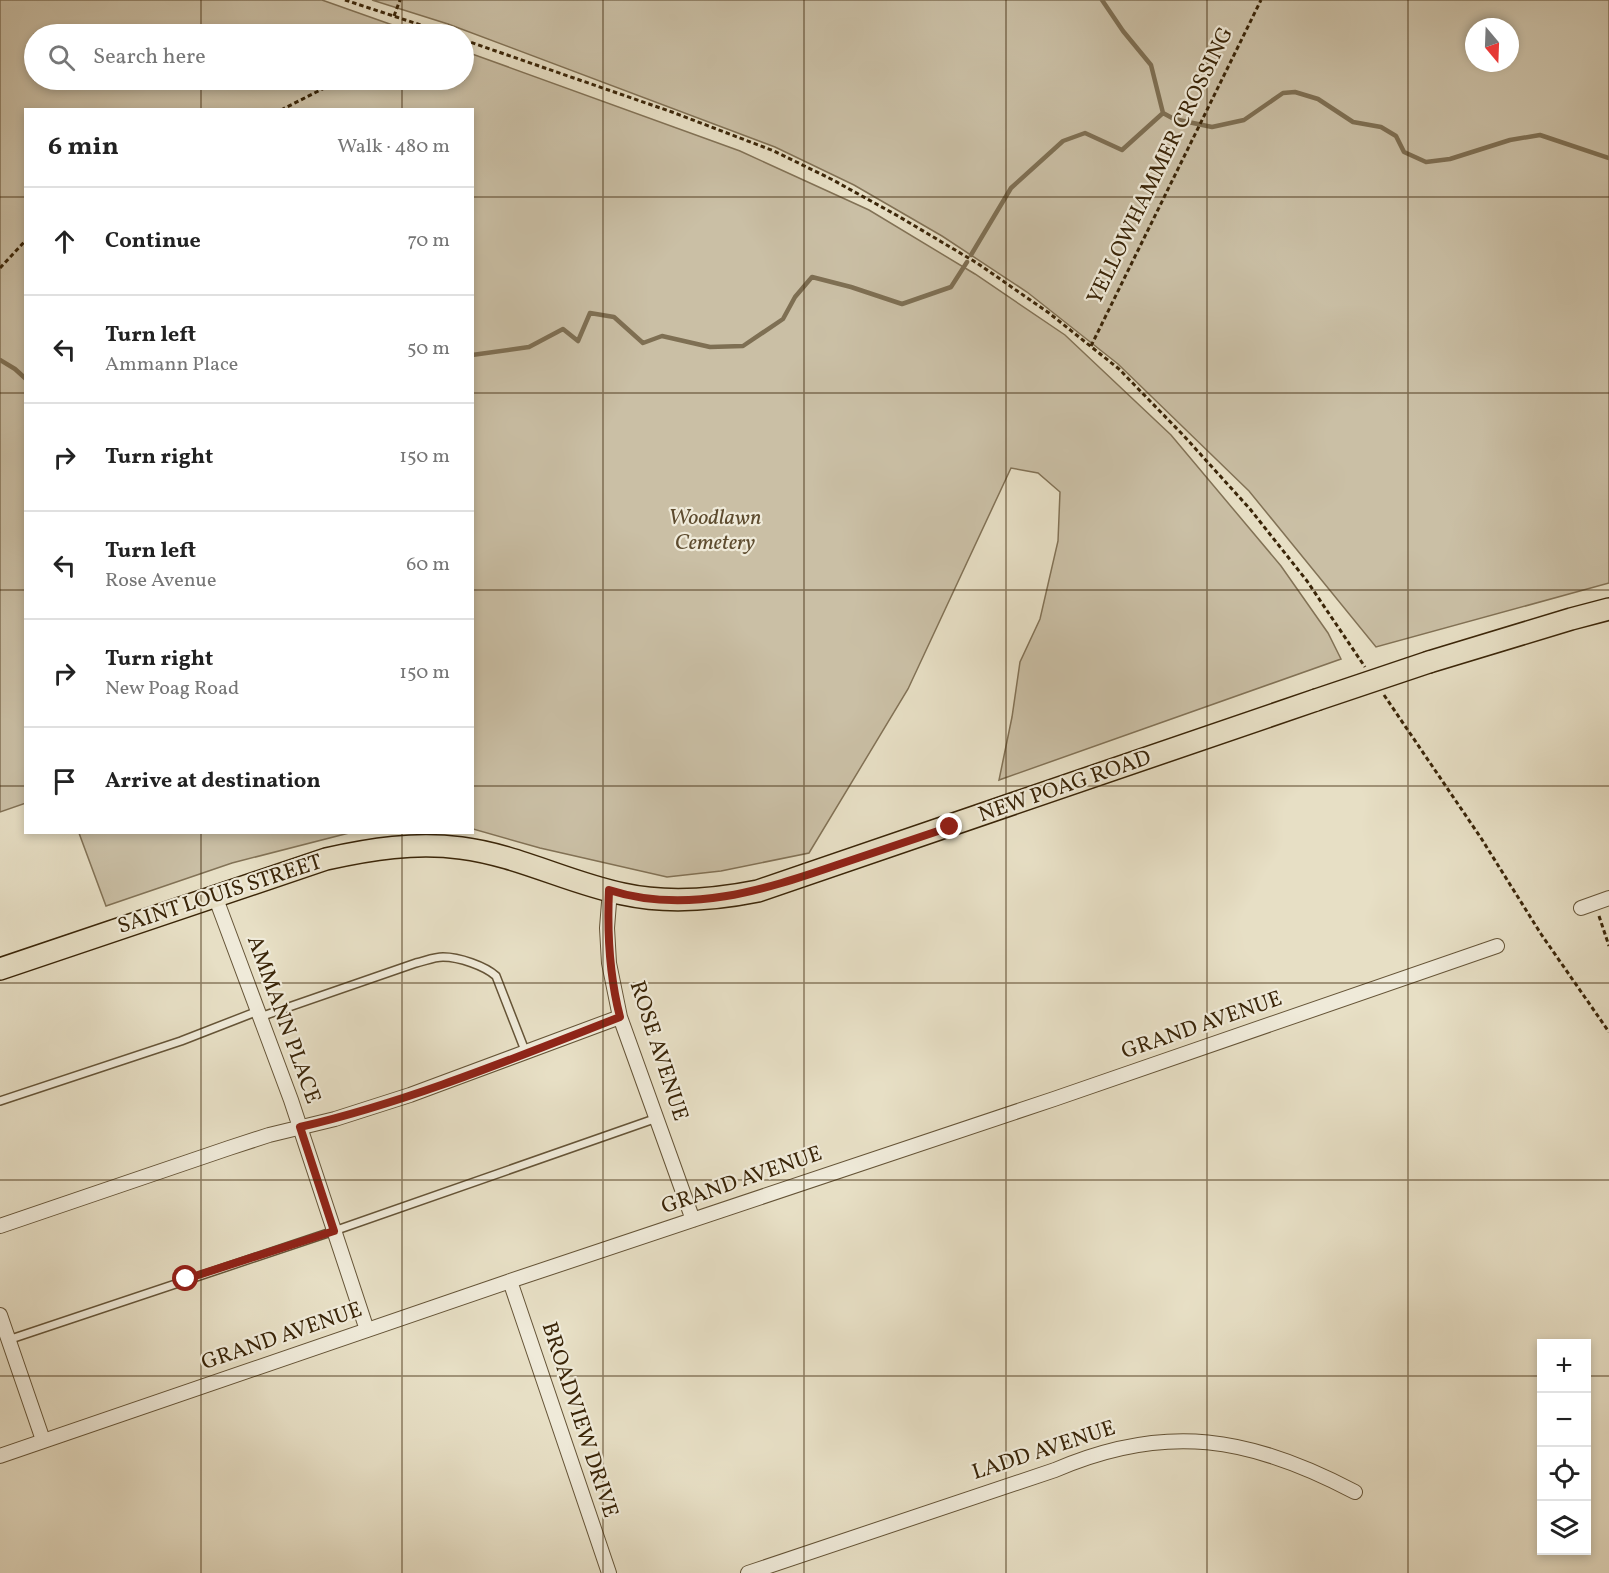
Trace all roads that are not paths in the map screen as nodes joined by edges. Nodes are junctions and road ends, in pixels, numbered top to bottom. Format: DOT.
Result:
graph roads {
  1 [pos="1609,609"];
  2 [pos="515,861"];
  3 [pos="609,890"];
  4 [pos="215,896"];
  5 [pos="1604,900"];
  6 [pos="1581,908"];
  7 [pos="1497,946"];
  8 [pos="0,969"];
  9 [pos="259,1014"];
  10 [pos="620,1017"];
  11 [pos="526,1053"];
  12 [pos="0,1101"];
  13 [pos="657,1118"];
  14 [pos="300,1127"];
  15 [pos="693,1220"];
  16 [pos="0,1226"];
  17 [pos="334,1231"];
  18 [pos="510,1281"];
  19 [pos="0,1315"];
  20 [pos="367,1330"];
  21 [pos="9,1340"];
  22 [pos="43,1440"];
  23 [pos="0,1456"];
  24 [pos="1355,1492"];
  25 [pos="609,1573"];
  26 [pos="748,1573"];
  1 -- 3 [label="main road, NEW POAG ROAD, bridge"];
  2 -- 3 [label="main road, NEW POAG ROAD"];
  2 -- 4 [label="main road, SAINT LOUIS STREET"];
  3 -- 10 [label="street, ROSE AVENUE"];
  4 -- 8 [label="main road, SAINT LOUIS STREET"];
  4 -- 9 [label="street, AMMANN PLACE"];
  5 -- 6 [label="street"];
  7 -- 15 [label="street, GRAND AVENUE"];
  9 -- 11 [label="lane"];
  9 -- 12 [label="lane"];
  9 -- 14 [label="street, AMMANN PLACE"];
  10 -- 11 [label="street"];
  10 -- 13 [label="street, ROSE AVENUE"];
  11 -- 14 [label="street"];
  13 -- 15 [label="street, ROSE AVENUE"];
  13 -- 17 [label="lane"];
  14 -- 16 [label="street"];
  14 -- 17 [label="street, AMMANN PLACE"];
  15 -- 18 [label="street, GRAND AVENUE"];
  17 -- 20 [label="street, AMMANN PLACE"];
  17 -- 21 [label="lane"];
  18 -- 20 [label="street, GRAND AVENUE"];
  18 -- 25 [label="street, BROADVIEW DRIVE"];
  19 -- 21 [label="street"];
  20 -- 22 [label="street, GRAND AVENUE"];
  21 -- 22 [label="street"];
  22 -- 23 [label="street, GRAND AVENUE"];
  24 -- 26 [label="street, LADD AVENUE"];
}
